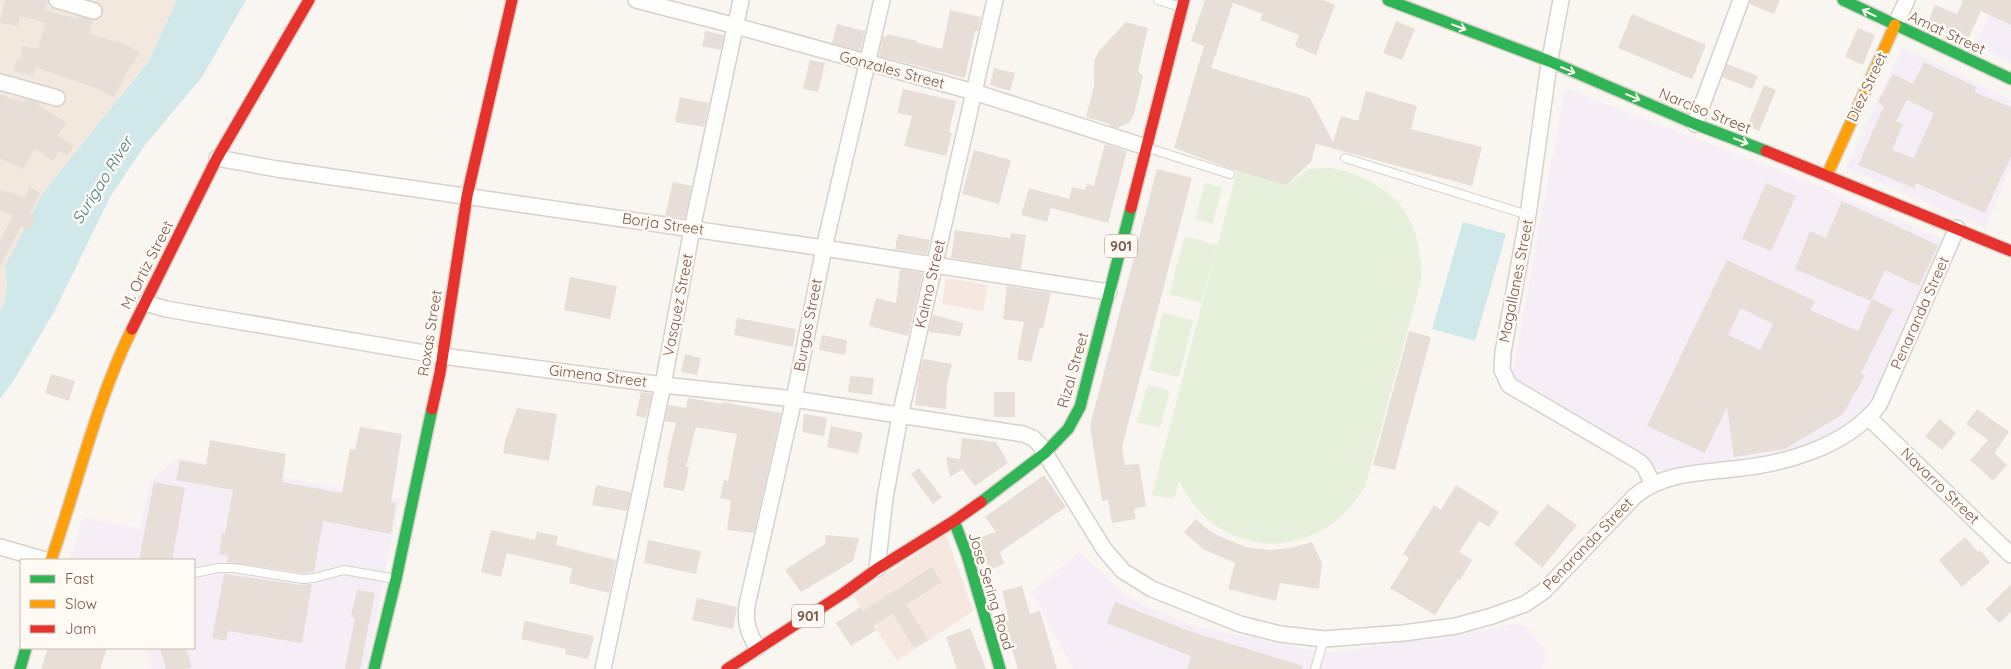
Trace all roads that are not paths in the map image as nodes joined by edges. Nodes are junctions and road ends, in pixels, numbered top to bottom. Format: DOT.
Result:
graph roads {
  1 [pos="309,0"];
  2 [pos="512,0"];
  3 [pos="636,0"];
  4 [pos="741,0"];
  5 [pos="882,0"];
  6 [pos="996,0"];
  7 [pos="1158,0"];
  8 [pos="1388,0"];
  9 [pos="1561,0"];
  10 [pos="1741,0"];
  11 [pos="1843,0"];
  12 [pos="1907,0"];
  13 [pos="60,1"];
  14 [pos="1183,4"];
  15 [pos="94,11"];
  16 [pos="1895,25"];
  17 [pos="736,26"];
  18 [pos="1549,62"];
  19 [pos="867,64"];
  20 [pos="2011,80"];
  21 [pos="0,82"];
  22 [pos="974,92"];
  23 [pos="57,98"];
  24 [pos="1696,124"];
  25 [pos="1146,147"];
  26 [pos="217,158"];
  27 [pos="1345,158"];
  28 [pos="1230,174"];
  29 [pos="1826,175"];
  30 [pos="467,196"];
  31 [pos="1528,215"];
  32 [pos="1957,228"];
  33 [pos="692,229"];
  34 [pos="824,248"];
  35 [pos="2011,251"];
  36 [pos="934,266"];
  37 [pos="1109,292"];
  38 [pos="145,303"];
  39 [pos="442,356"];
  40 [pos="663,385"];
  41 [pos="794,399"];
  42 [pos="900,416"];
  43 [pos="1869,418"];
  44 [pos="1045,453"];
  45 [pos="1653,484"];
  46 [pos="954,521"];
  47 [pos="0,547"];
  48 [pos="2011,555"];
  49 [pos="42,559"];
  50 [pos="51,559"];
  51 [pos="877,569"];
  52 [pos="195,572"];
  53 [pos="396,579"];
  54 [pos="1324,639"];
  55 [pos="757,648"];
  56 [pos="26,649"];
  57 [pos="733,667"];
  58 [pos="20,669"];
  59 [pos="374,669"];
  60 [pos="602,669"];
  61 [pos="1000,669"];
  62 [pos="1315,669"];
  1 -- 26 [label="street, M. Ortiz Street"];
  2 -- 30 [label="street, Roxas Street"];
  3 -- 17 [label="street, Gonzales Street"];
  4 -- 17 [label="street, Vasquez Street"];
  5 -- 19 [label="street, Burgos Street"];
  6 -- 22 [label="street, Kaimo Street"];
  7 -- 14 [label="lane"];
  8 -- 18 [label="street, Narciso Street, one-way"];
  9 -- 18 [label="street, Magallanes Street"];
  10 -- 24 [label="street"];
  16 -- 11 [label="street, Amat Street, one-way"];
  12 -- 16 [label="street, Diez Street"];
  13 -- 15 [label="street"];
  14 -- 25 [label="street, Rizal Street / 901"];
  16 -- 20 [label="street, Amat Street"];
  16 -- 29 [label="street, Diez Street"];
  17 -- 19 [label="street, Gonzales Street"];
  17 -- 33 [label="street, Vasquez Street"];
  18 -- 24 [label="street, Narciso Street, one-way"];
  18 -- 31 [label="street, Magallanes Street"];
  19 -- 22 [label="street, Gonzales Street"];
  19 -- 34 [label="street, Burgos Street"];
  21 -- 23 [label="street"];
  22 -- 25 [label="street, Gonzales Street"];
  22 -- 36 [label="street, Kaimo Street"];
  24 -- 29 [label="street, Narciso Street, one-way"];
  25 -- 28 [label="lane"];
  25 -- 37 [label="street, Rizal Street / 901"];
  26 -- 30 [label="street, Borja Street"];
  26 -- 38 [label="street, M. Ortiz Street"];
  27 -- 31 [label="lane"];
  29 -- 32 [label="street, Narciso Street"];
  30 -- 33 [label="street, Borja Street"];
  30 -- 39 [label="street, Roxas Street"];
  31 -- 45 [label="street, Magallanes Street"];
  32 -- 35 [label="street, Narciso Street"];
  32 -- 43 [label="street, Penaranda Street"];
  33 -- 34 [label="street, Borja Street"];
  33 -- 40 [label="street, Vasquez Street"];
  34 -- 36 [label="street, Borja Street"];
  34 -- 41 [label="street, Burgos Street"];
  36 -- 37 [label="street, Borja Street"];
  36 -- 42 [label="street, Kaimo Street"];
  37 -- 44 [label="street, Rizal Street / 901"];
  38 -- 39 [label="street, Gimena Street"];
  38 -- 50 [label="street, M. Ortiz Street"];
  39 -- 40 [label="street, Gimena Street"];
  39 -- 53 [label="street, Roxas Street"];
  40 -- 41 [label="street, Gimena Street"];
  40 -- 60 [label="street, Vasquez Street"];
  41 -- 42 [label="street, Gimena Street"];
  41 -- 55 [label="street, Burgos Street"];
  42 -- 44 [label="street, Gimena Street"];
  42 -- 51 [label="street, Kaimo Street"];
  43 -- 45 [label="street, Penaranda Street"];
  43 -- 48 [label="street, Navarro Street"];
  44 -- 46 [label="street, Rizal Street / 901"];
  44 -- 54 [label="street, Penaranda Street"];
  45 -- 54 [label="street, Penaranda Street"];
  46 -- 51 [label="street, Rizal Street / 901"];
  46 -- 61 [label="street, Jose Sering Road"];
  47 -- 49 [label="street"];
  51 -- 55 [label="street, Rizal Street / 901"];
  52 -- 53 [label="lane"];
  53 -- 59 [label="street, Roxas Street"];
  54 -- 62 [label="lane"];
  55 -- 57 [label="street, Rizal Street / 901"];
  56 -- 58 [label="street"];
}
